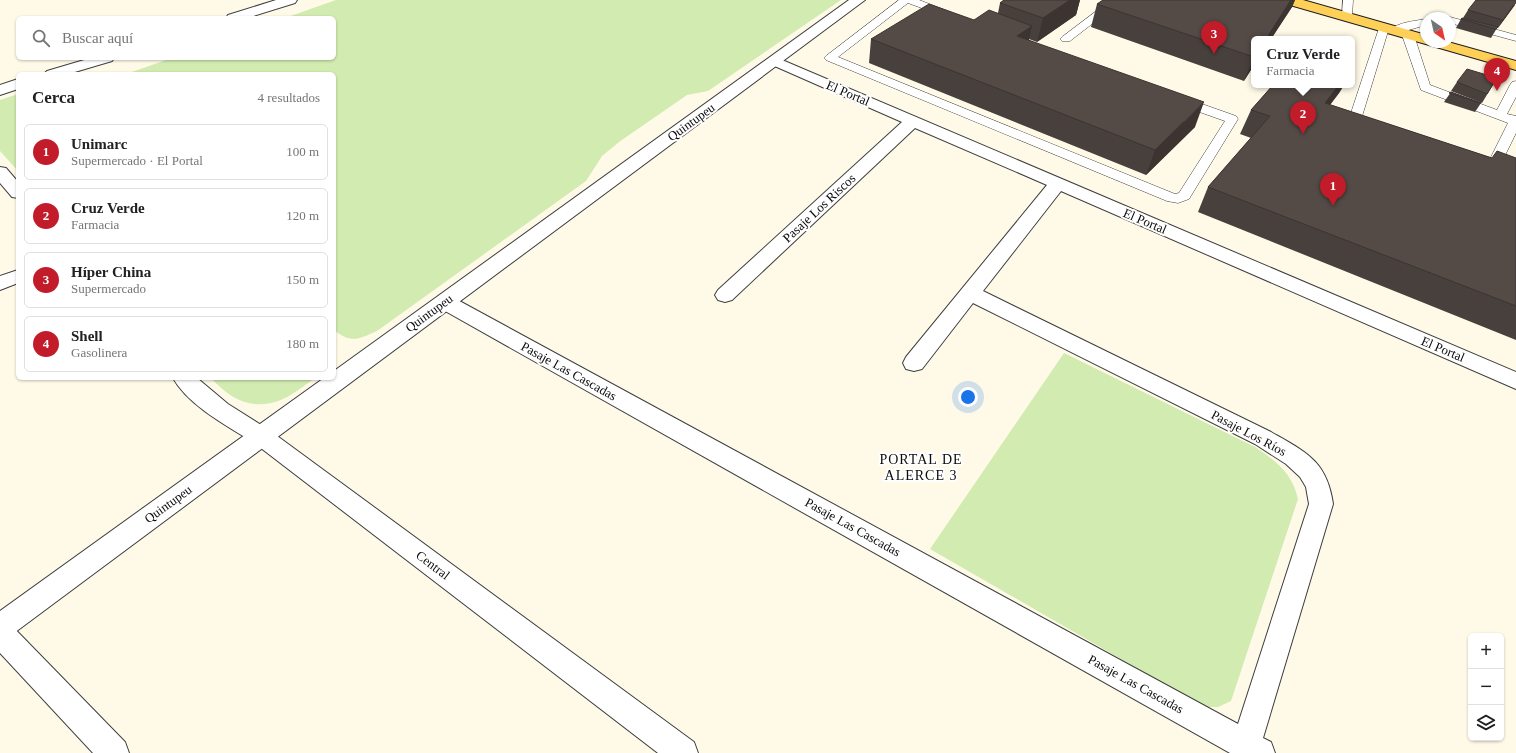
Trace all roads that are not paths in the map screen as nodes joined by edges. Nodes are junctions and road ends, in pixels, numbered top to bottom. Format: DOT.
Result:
graph roads {
  1 [pos="290,0"];
  2 [pos="858,0"];
  3 [pos="906,0"];
  4 [pos="909,0"];
  5 [pos="1118,0"];
  6 [pos="1288,0"];
  7 [pos="1348,0"];
  8 [pos="239,16"];
  9 [pos="1347,17"];
  10 [pos="960,19"];
  11 [pos="1456,22"];
  12 [pos="1420,23"];
  13 [pos="1396,32"];
  14 [pos="1420,38"];
  15 [pos="1516,38"];
  16 [pos="1066,40"];
  17 [pos="1453,48"];
  18 [pos="99,60"];
  19 [pos="775,61"];
  20 [pos="1516,66"];
  21 [pos="59,72"];
  22 [pos="16,85"];
  23 [pos="1516,85"];
  24 [pos="0,90"];
  25 [pos="1173,98"];
  26 [pos="1500,116"];
  27 [pos="913,121"];
  28 [pos="1516,121"];
  29 [pos="1375,132"];
  30 [pos="1476,166"];
  31 [pos="0,172"];
  32 [pos="1058,183"];
  33 [pos="16,191"];
  34 [pos="16,277"];
  35 [pos="0,283"];
  36 [pos="970,293"];
  37 [pos="725,295"];
  38 [pos="445,302"];
  39 [pos="914,363"];
  40 [pos="186,380"];
  41 [pos="1516,381"];
  42 [pos="261,436"];
  43 [pos="0,627"];
  44 [pos="0,633"];
  45 [pos="1253,749"];
  46 [pos="114,753"];
  47 [pos="683,753"];
  1 -- 8 [label="street"];
  2 -- 19 [label="street, Quintupeu"];
  3 -- 25 [label="lane"];
  4 -- 10 [label="lane"];
  5 -- 16 [label="lane"];
  6 -- 9 [label="main road"];
  7 -- 9 [label="lane"];
  9 -- 13 [label="main road"];
  11 -- 15 [label="lane"];
  12 -- 13 [label="lane"];
  13 -- 14 [label="main road"];
  13 -- 26 [label="lane"];
  13 -- 29 [label="lane"];
  17 -- 20 [label="main road"];
  18 -- 21 [label="street"];
  19 -- 27 [label="street, El Portal"];
  19 -- 38 [label="street, Quintupeu"];
  22 -- 24 [label="street"];
  23 -- 26 [label="lane"];
  26 -- 28 [label="lane"];
  27 -- 32 [label="street, El Portal"];
  27 -- 37 [label="street, Pasaje Los Riscos"];
  28 -- 30 [label="lane"];
  31 -- 33 [label="street"];
  32 -- 36 [label="street"];
  32 -- 41 [label="street, El Portal"];
  34 -- 35 [label="street"];
  36 -- 39 [label="street"];
  36 -- 45 [label="street, Pasaje Los Ríos"];
  38 -- 42 [label="street, Quintupeu"];
  38 -- 45 [label="street, Pasaje Las Cascadas"];
  40 -- 42 [label="street, Central"];
  42 -- 43 [label="street, Quintupeu"];
  42 -- 47 [label="street, Central"];
  44 -- 46 [label="street"];
}
